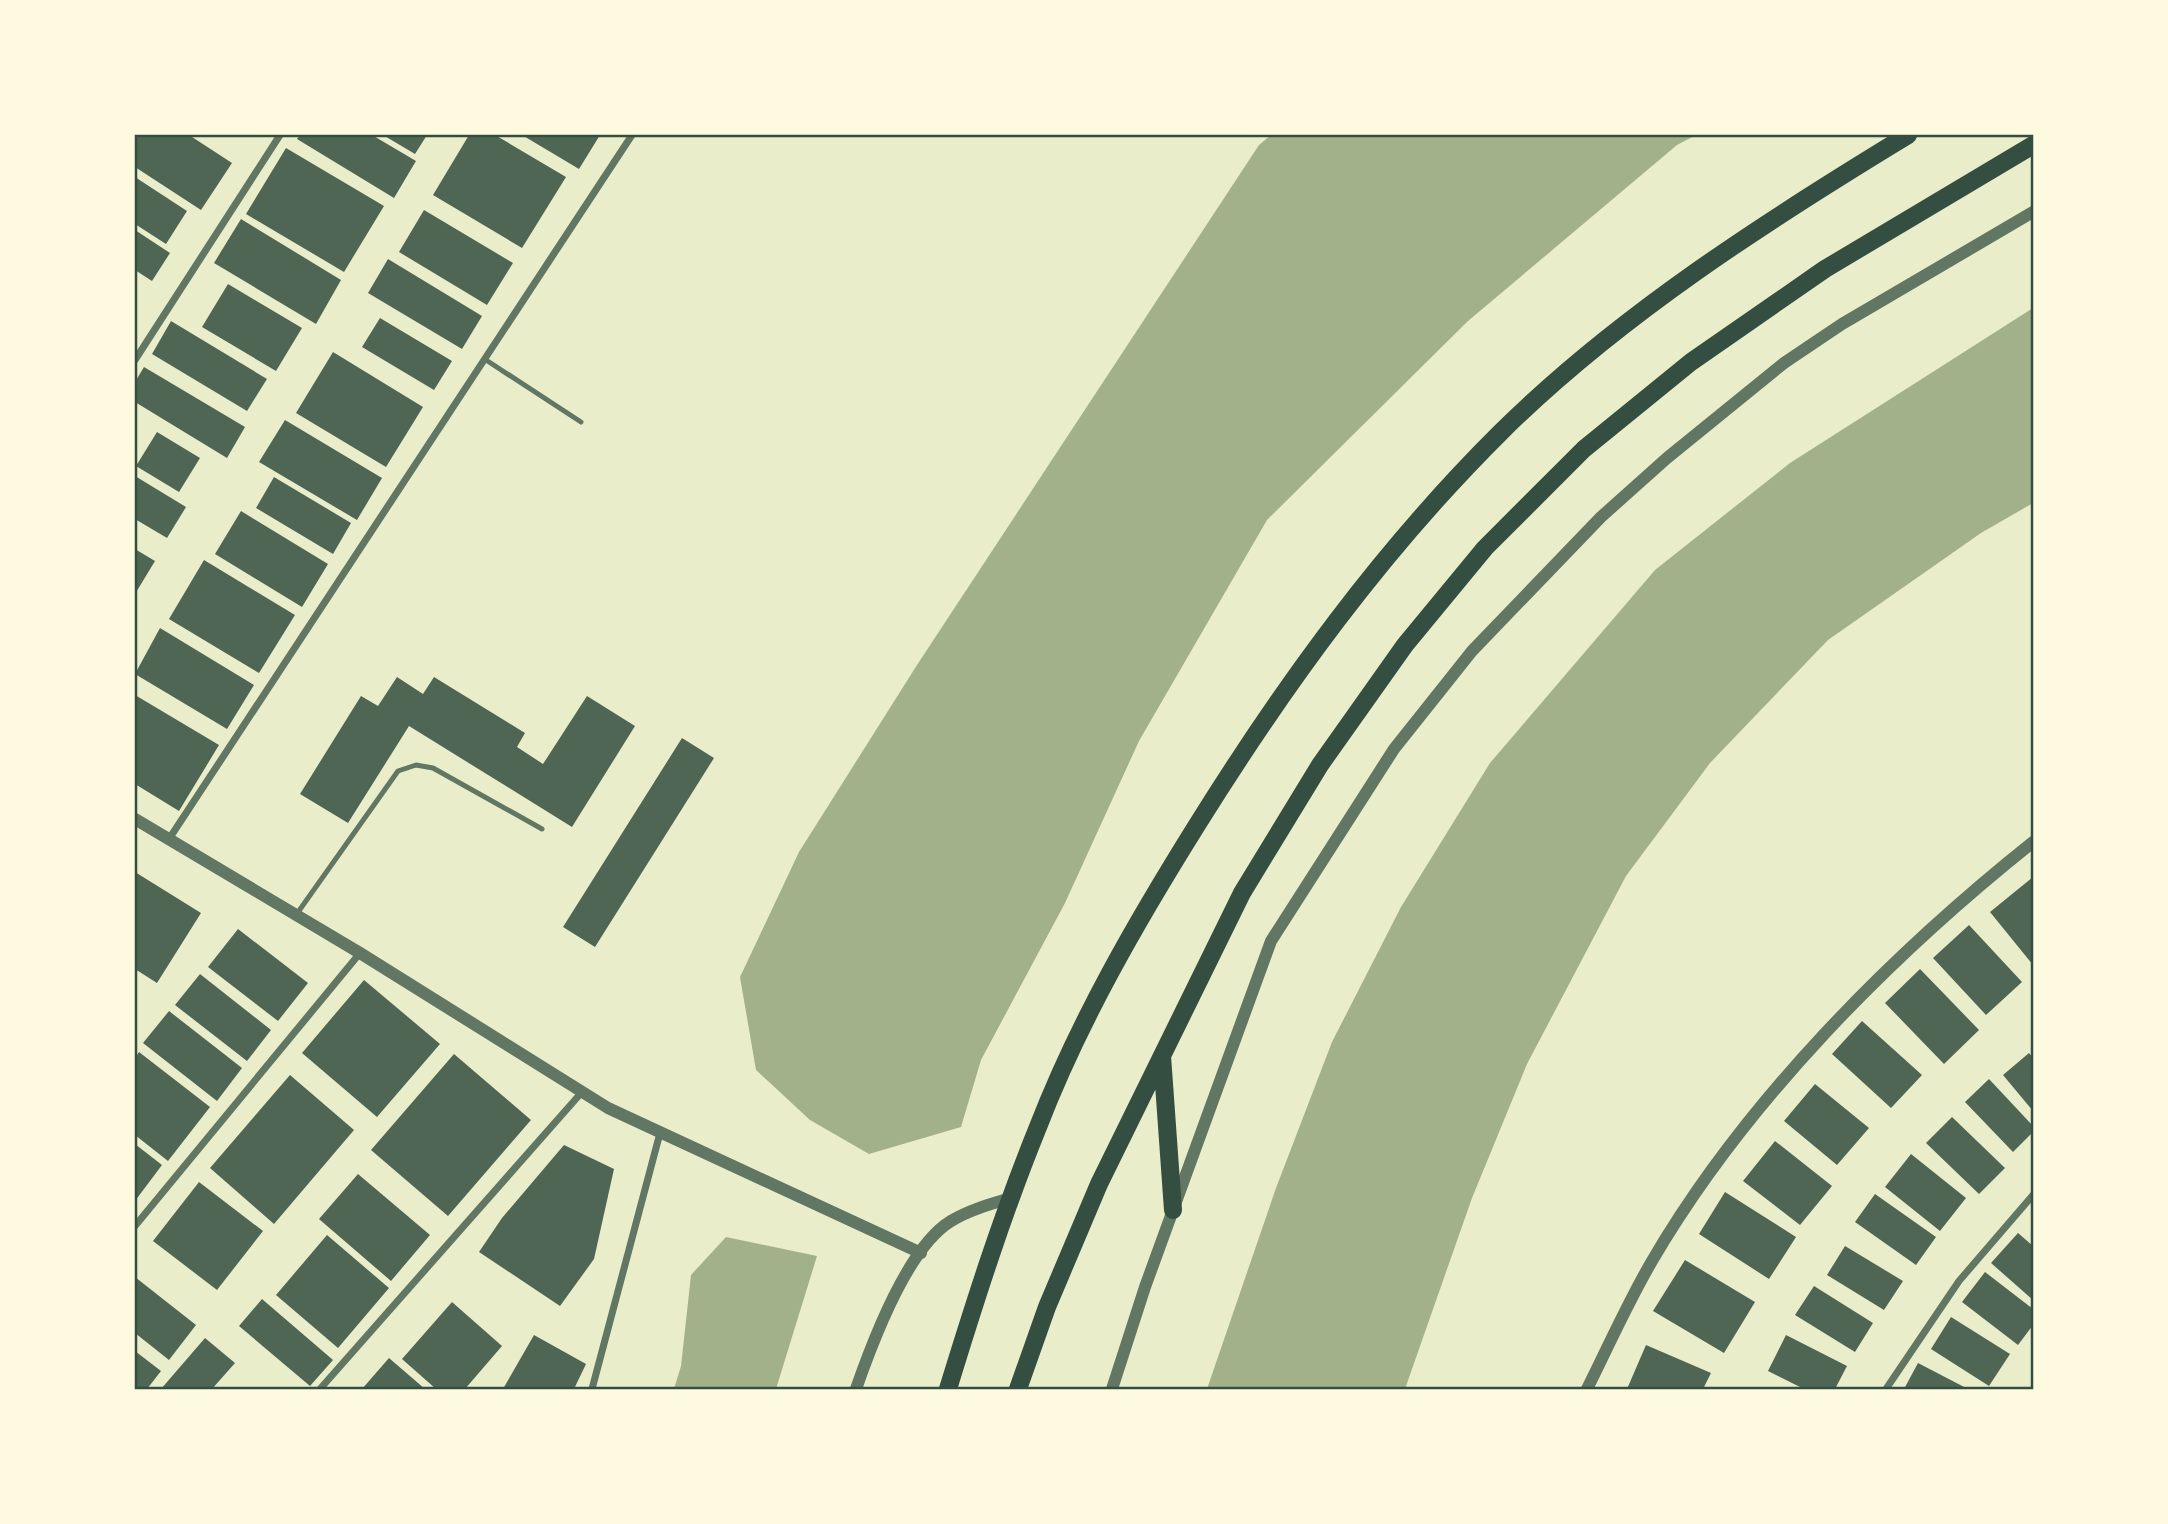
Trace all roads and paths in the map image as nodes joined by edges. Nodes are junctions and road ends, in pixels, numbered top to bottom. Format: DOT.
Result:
graph roads {
  1 [pos="280,135"];
  2 [pos="632,135"];
  3 [pos="1908,135"];
  4 [pos="2033,145"];
  5 [pos="2033,212"];
  6 [pos="486,359"];
  7 [pos="135,360"];
  8 [pos="581,422"];
  9 [pos="135,821"];
  10 [pos="542,829"];
  11 [pos="169,839"];
  12 [pos="2033,842"];
  13 [pos="296,915"];
  14 [pos="360,953"];
  15 [pos="1162,1056"];
  16 [pos="582,1091"];
  17 [pos="660,1133"];
  18 [pos="2033,1195"];
  19 [pos="1012,1198"];
  20 [pos="1173,1210"];
  21 [pos="135,1226"];
  22 [pos="921,1253"];
  23 [pos="320,1389"];
  24 [pos="592,1389"];
  25 [pos="856,1389"];
  26 [pos="948,1389"];
  27 [pos="1018,1389"];
  28 [pos="1112,1389"];
  29 [pos="1587,1389"];
  30 [pos="1886,1389"];
  1 -- 7 [label="street"];
  2 -- 6 [label="street"];
  3 -- 19 [label="main road"];
  4 -- 15 [label="main road"];
  5 -- 20 [label="street"];
  6 -- 8 [label="lane"];
  6 -- 11 [label="street"];
  9 -- 11 [label="street"];
  10 -- 13 [label="lane"];
  11 -- 13 [label="street"];
  12 -- 29 [label="street"];
  13 -- 14 [label="street"];
  14 -- 16 [label="street"];
  14 -- 21 [label="street"];
  15 -- 20 [label="main road"];
  15 -- 27 [label="main road"];
  16 -- 17 [label="street"];
  16 -- 23 [label="street"];
  17 -- 22 [label="street"];
  17 -- 24 [label="street"];
  18 -- 30 [label="street"];
  19 -- 22 [label="street"];
  19 -- 26 [label="main road"];
  20 -- 28 [label="street"];
  22 -- 25 [label="street"];
}
